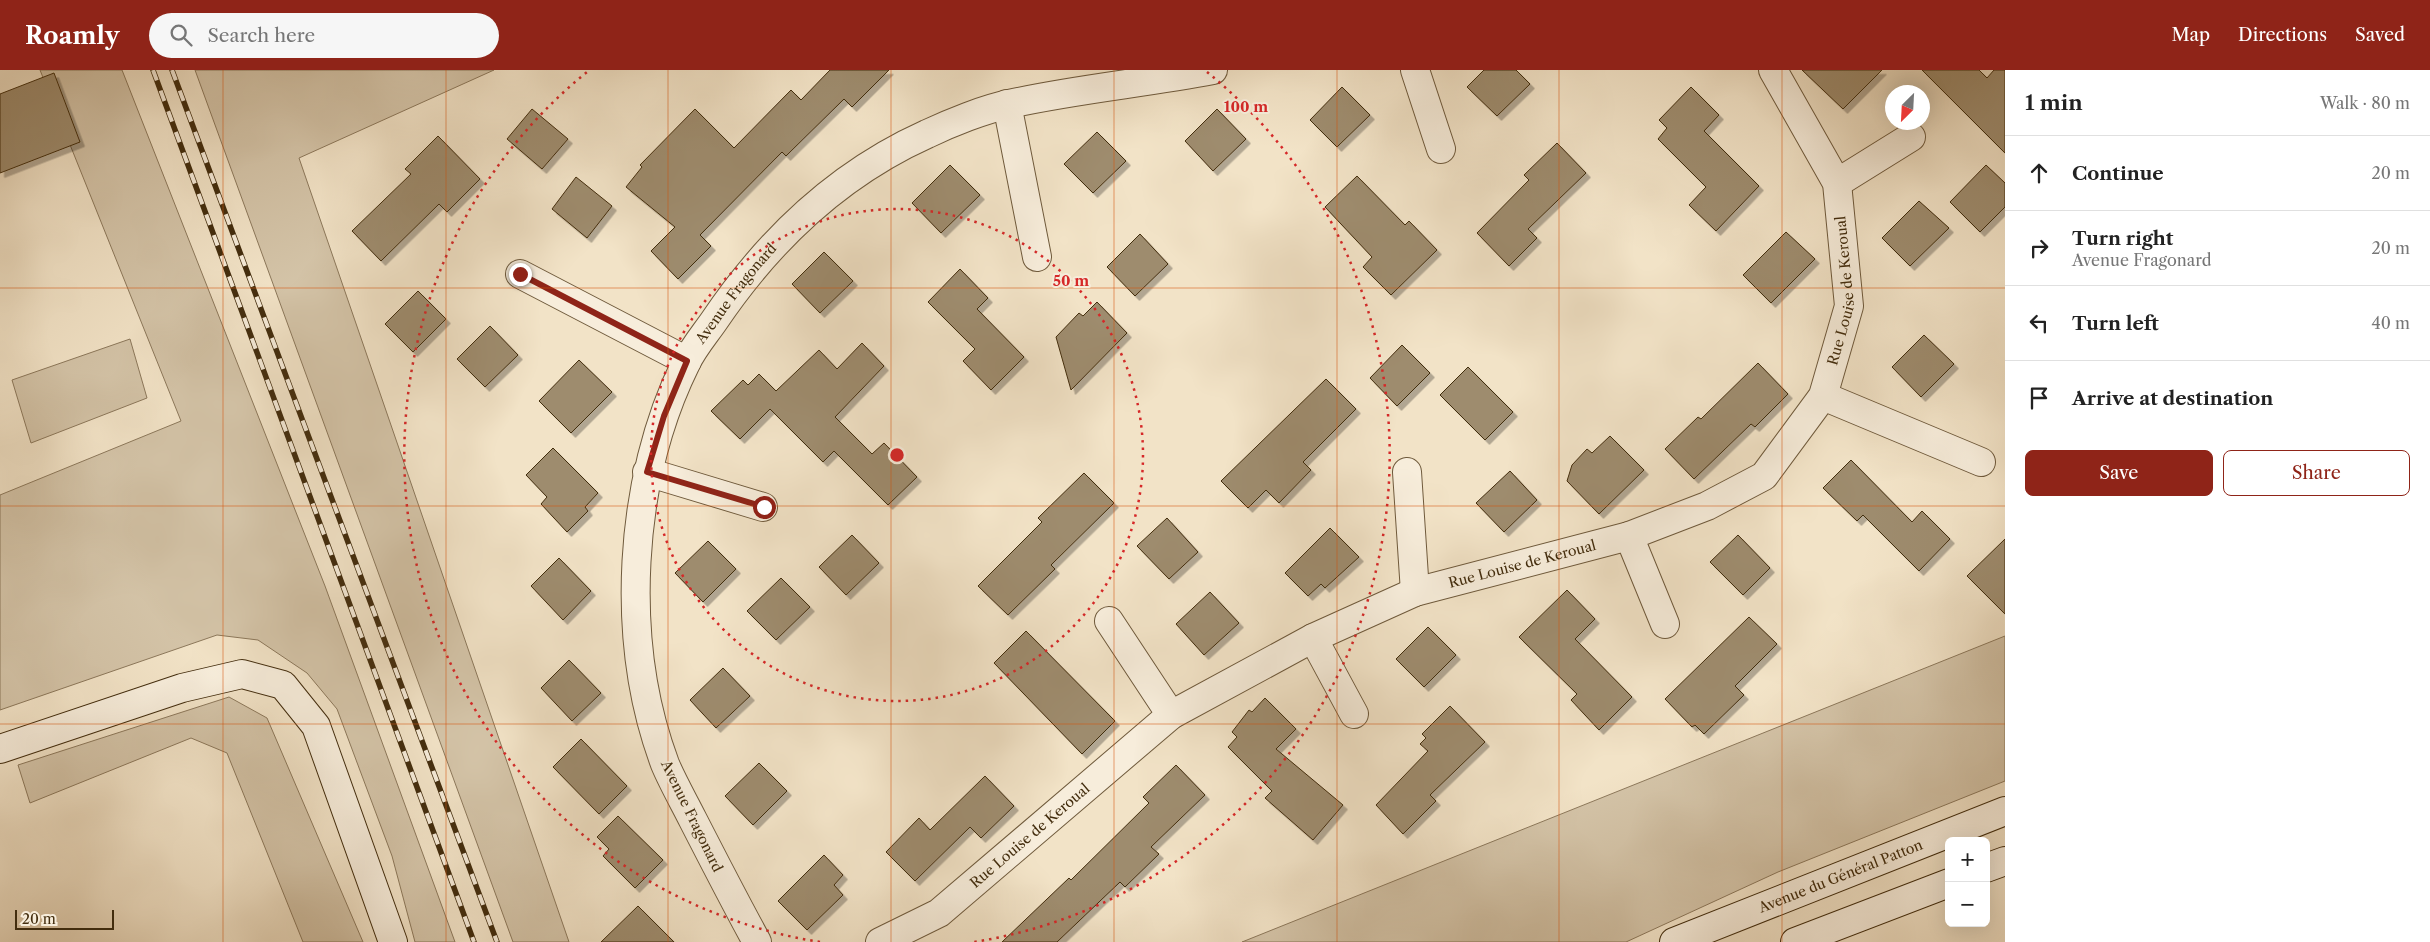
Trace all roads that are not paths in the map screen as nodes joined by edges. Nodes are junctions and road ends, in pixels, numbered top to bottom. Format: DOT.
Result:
graph roads {
  1 [pos="1212,70"];
  2 [pos="1415,70"];
  3 [pos="1773,70"];
  4 [pos="1126,77"];
  5 [pos="1006,104"];
  6 [pos="1911,137"];
  7 [pos="1442,149"];
  8 [pos="1837,183"];
  9 [pos="1037,257"];
  10 [pos="520,274"];
  11 [pos="687,361"];
  12 [pos="1823,396"];
  13 [pos="1981,462"];
  14 [pos="647,472"];
  15 [pos="1407,472"];
  16 [pos="764,507"];
  17 [pos="1629,536"];
  18 [pos="1415,592"];
  19 [pos="1109,621"];
  20 [pos="1665,624"];
  21 [pos="1313,638"];
  22 [pos="1354,714"];
  23 [pos="1171,715"];
  24 [pos="0,749"];
  25 [pos="2005,811"];
  26 [pos="2005,861"];
  27 [pos="1990,867"];
  28 [pos="1945,885"];
  29 [pos="393,942"];
  30 [pos="757,942"];
  31 [pos="880,942"];
  32 [pos="1674,942"];
  33 [pos="1795,942"];
  1 -- 4 [label="street, Avenue Fragonard"];
  2 -- 7 [label="street"];
  3 -- 8 [label="street, Rue Louise de Keroual"];
  4 -- 5 [label="street, Avenue Fragonard"];
  5 -- 9 [label="street"];
  5 -- 11 [label="street, Avenue Fragonard"];
  6 -- 8 [label="street"];
  8 -- 12 [label="street, Rue Louise de Keroual"];
  10 -- 11 [label="street"];
  11 -- 14 [label="street, Avenue Fragonard"];
  12 -- 13 [label="street"];
  12 -- 17 [label="street, Rue Louise de Keroual"];
  14 -- 16 [label="street"];
  14 -- 30 [label="street, Avenue Fragonard"];
  15 -- 18 [label="street"];
  17 -- 18 [label="street, Rue Louise de Keroual"];
  17 -- 20 [label="street"];
  18 -- 21 [label="street, Rue Louise de Keroual"];
  19 -- 23 [label="street"];
  21 -- 22 [label="street"];
  21 -- 23 [label="street, Rue Louise de Keroual"];
  23 -- 31 [label="street, Rue Louise de Keroual"];
  24 -- 29 [label="street"];
  25 -- 32 [label="street, Avenue du Général Patton"];
  26 -- 27 [label="street"];
  28 -- 33 [label="street"];
}
